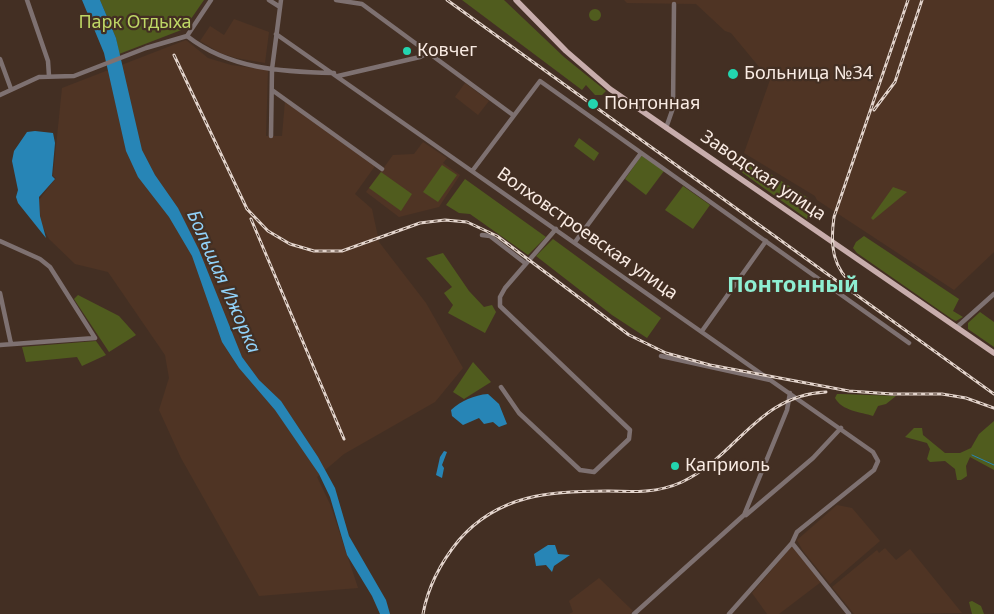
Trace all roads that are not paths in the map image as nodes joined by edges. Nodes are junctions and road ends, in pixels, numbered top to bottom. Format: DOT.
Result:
graph roads {
  1 [pos="27,0"];
  2 [pos="211,0"];
  3 [pos="269,0"];
  4 [pos="281,0"];
  5 [pos="336,0"];
  6 [pos="516,0"];
  7 [pos="674,4"];
  8 [pos="280,7"];
  9 [pos="276,34"];
  10 [pos="187,36"];
  11 [pos="428,53"];
  12 [pos="0,58"];
  13 [pos="272,69"];
  14 [pos="336,75"];
  15 [pos="49,76"];
  16 [pos="11,89"];
  17 [pos="272,90"];
  18 [pos="0,96"];
  19 [pos="513,115"];
  20 [pos="666,128"];
  21 [pos="271,136"];
  22 [pos="642,153"];
  23 [pos="382,169"];
  24 [pos="473,170"];
  25 [pos="556,229"];
  26 [pos="482,235"];
  27 [pos="0,241"];
  28 [pos="766,241"];
  29 [pos="575,242"];
  30 [pos="526,263"];
  31 [pos="0,293"];
  32 [pos="994,294"];
  33 [pos="957,327"];
  34 [pos="702,331"];
  35 [pos="908,342"];
  36 [pos="11,344"];
  37 [pos="0,345"];
  38 [pos="994,353"];
  39 [pos="661,356"];
  40 [pos="773,381"];
  41 [pos="501,387"];
  42 [pos="790,393"];
  43 [pos="841,428"];
  44 [pos="738,522"];
  45 [pos="792,543"];
  46 [pos="634,614"];
  47 [pos="729,614"];
  48 [pos="849,614"];
  1 -- 15 [label="street"];
  2 -- 10 [label="street"];
  3 -- 8 [label="street"];
  4 -- 8 [label="street"];
  5 -- 11 [label="street"];
  6 -- 20 [label="main road, Заводская улица"];
  7 -- 20 [label="street"];
  8 -- 9 [label="street"];
  9 -- 13 [label="street"];
  9 -- 14 [label="street, Волховстроевская улица"];
  10 -- 13 [label="street"];
  10 -- 15 [label="street"];
  11 -- 14 [label="street"];
  11 -- 19 [label="street"];
  12 -- 16 [label="street"];
  13 -- 14 [label="street"];
  13 -- 17 [label="street"];
  14 -- 24 [label="street, Волховстроевская улица"];
  15 -- 16 [label="street"];
  16 -- 18 [label="street"];
  17 -- 21 [label="street"];
  17 -- 23 [label="street"];
  19 -- 22 [label="street"];
  19 -- 24 [label="street"];
  20 -- 33 [label="main road, Заводская улица"];
  22 -- 28 [label="street"];
  22 -- 29 [label="street"];
  24 -- 25 [label="street, Волховстроевская улица"];
  25 -- 29 [label="street, Волховстроевская улица"];
  25 -- 30 [label="street"];
  26 -- 30 [label="street"];
  27 -- 36 [label="street"];
  28 -- 34 [label="street"];
  28 -- 35 [label="street"];
  29 -- 34 [label="street, Волховстроевская улица"];
  30 -- 41 [label="street"];
  31 -- 36 [label="street"];
  32 -- 33 [label="street"];
  33 -- 38 [label="main road, Заводская улица"];
  34 -- 40 [label="street, Волховстроевская улица"];
  36 -- 37 [label="street"];
  39 -- 40 [label="street"];
  40 -- 42 [label="street, Волховстроевская улица"];
  42 -- 43 [label="street, Волховстроевская улица"];
  42 -- 44 [label="street"];
  43 -- 44 [label="street"];
  43 -- 45 [label="street, Волховстроевская улица"];
  44 -- 46 [label="street"];
  45 -- 47 [label="street"];
  45 -- 48 [label="street"];
}
